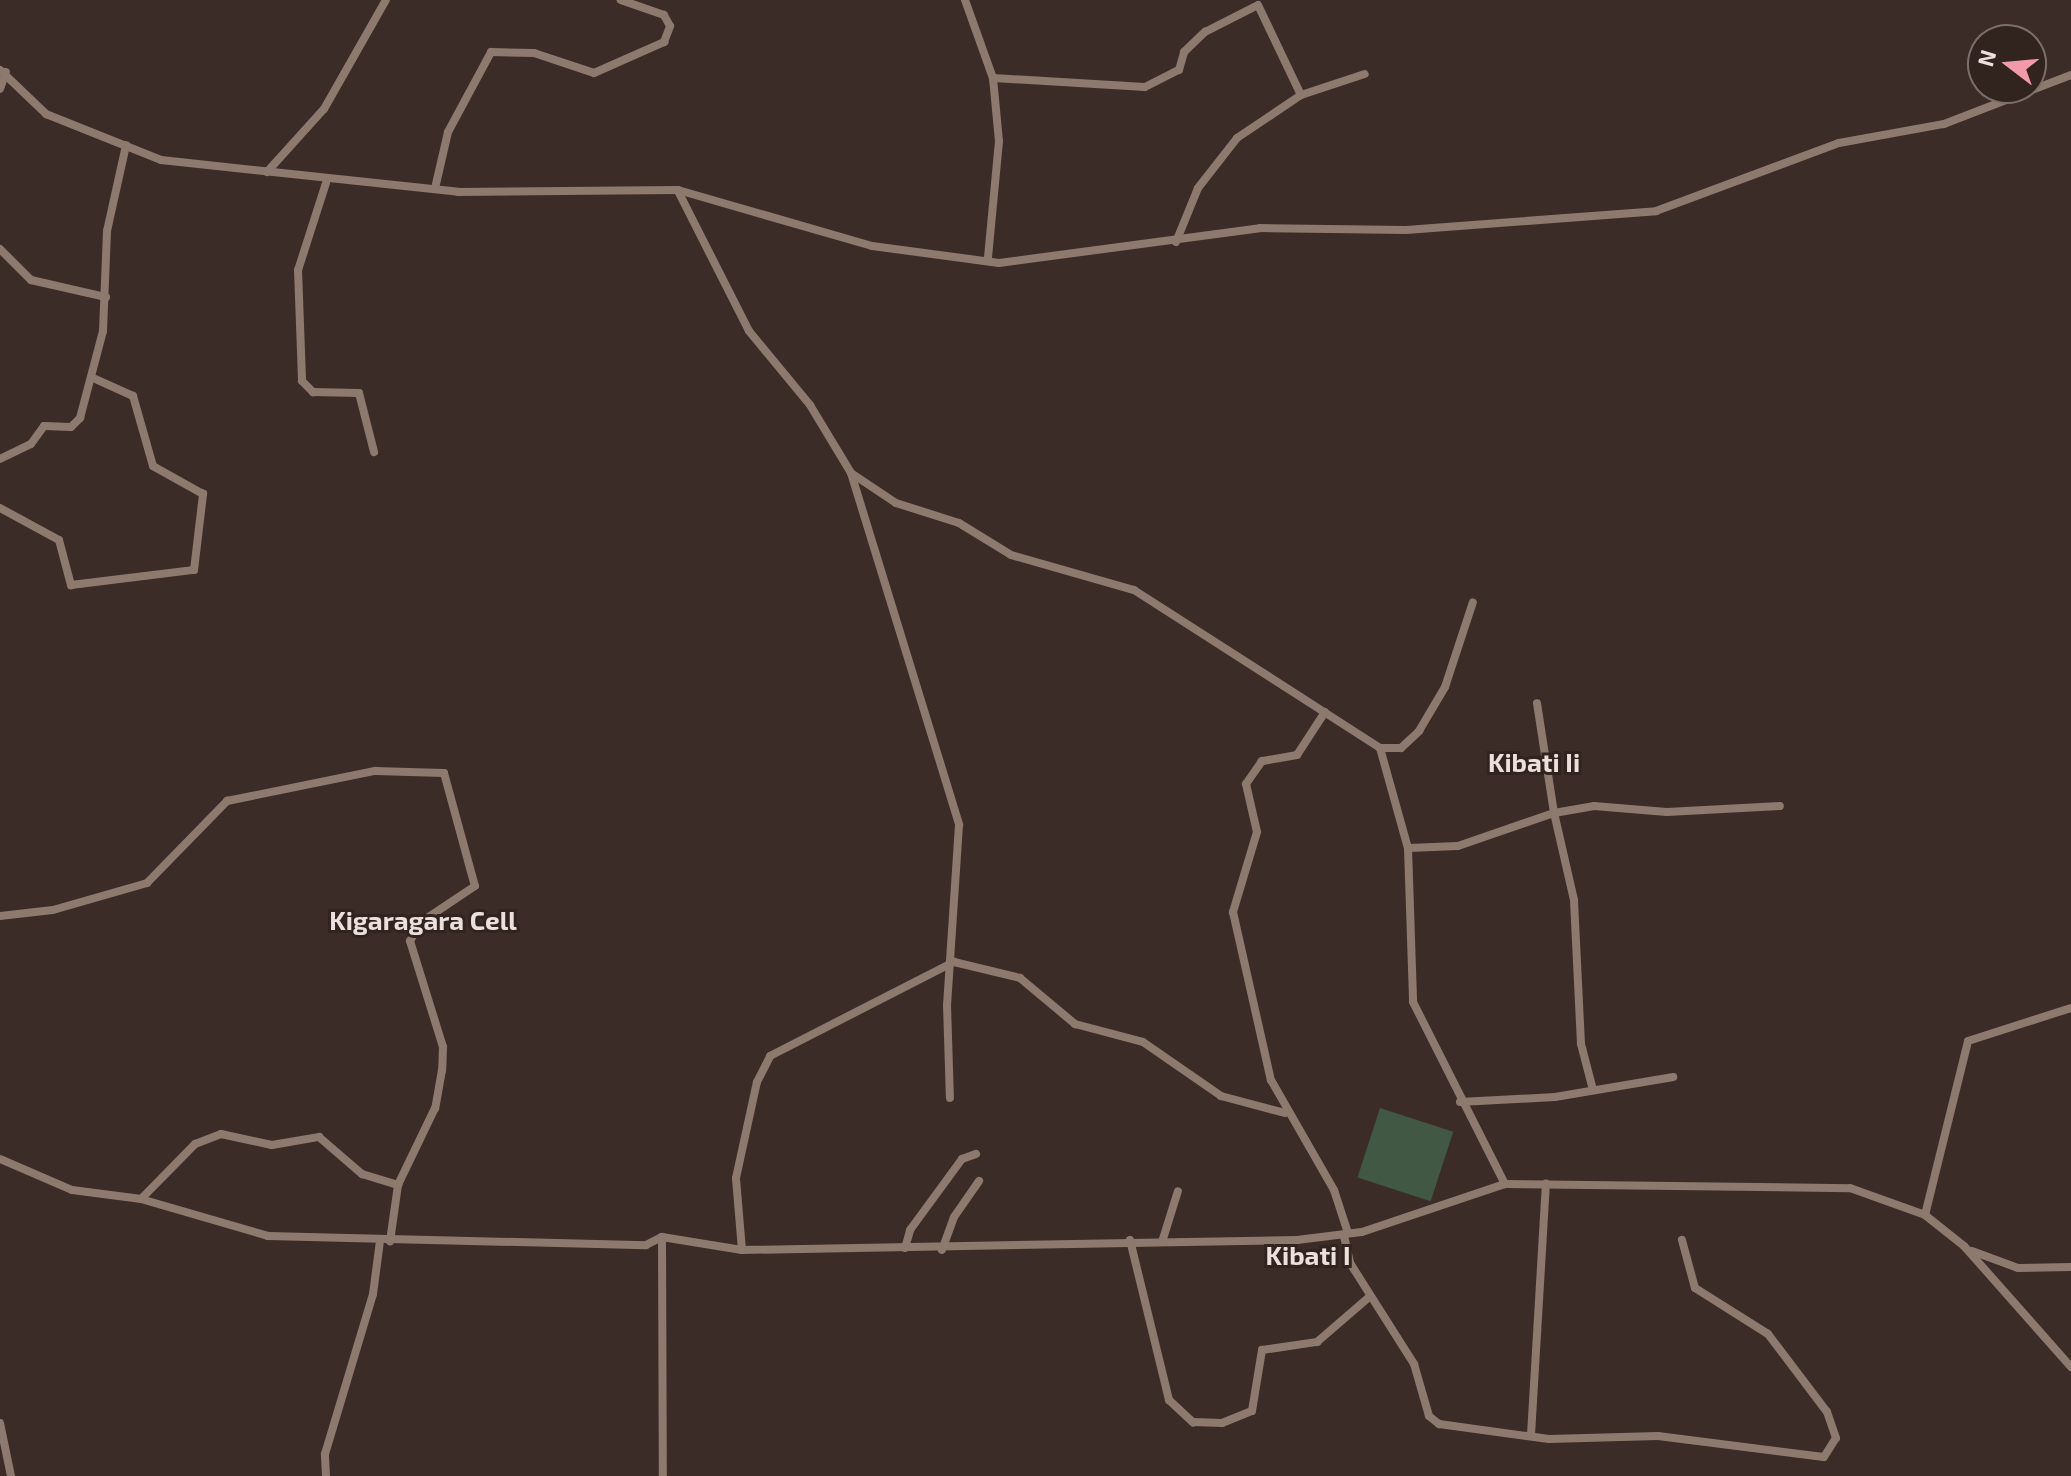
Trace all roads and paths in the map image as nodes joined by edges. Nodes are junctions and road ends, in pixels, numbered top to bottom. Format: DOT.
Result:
graph roads {
  1 [pos="386,0"];
  2 [pos="621,0"];
  3 [pos="965,0"];
  4 [pos="3,71"];
  5 [pos="1365,74"];
  6 [pos="2071,75"];
  7 [pos="993,78"];
  8 [pos="0,89"];
  9 [pos="1301,95"];
  10 [pos="126,145"];
  11 [pos="267,172"];
  12 [pos="326,183"];
  13 [pos="436,184"];
  14 [pos="678,190"];
  15 [pos="1176,242"];
  16 [pos="0,249"];
  17 [pos="988,258"];
  18 [pos="106,297"];
  19 [pos="93,378"];
  20 [pos="374,452"];
  21 [pos="0,459"];
  22 [pos="851,473"];
  23 [pos="0,508"];
  24 [pos="1473,602"];
  25 [pos="1537,703"];
  26 [pos="1325,712"];
  27 [pos="1380,748"];
  28 [pos="1780,806"];
  29 [pos="1554,813"];
  30 [pos="1408,848"];
  31 [pos="0,916"];
  32 [pos="954,962"];
  33 [pos="2071,1008"];
  34 [pos="1673,1077"];
  35 [pos="1590,1079"];
  36 [pos="1593,1090"];
  37 [pos="1581,1094"];
  38 [pos="950,1098"];
  39 [pos="1460,1102"];
  40 [pos="1285,1113"];
  41 [pos="976,1154"];
  42 [pos="0,1159"];
  43 [pos="979,1181"];
  44 [pos="1546,1183"];
  45 [pos="1505,1184"];
  46 [pos="398,1185"];
  47 [pos="1178,1191"];
  48 [pos="141,1199"];
  49 [pos="1925,1215"];
  50 [pos="1346,1234"];
  51 [pos="662,1237"];
  52 [pos="1130,1240"];
  53 [pos="1682,1240"];
  54 [pos="380,1241"];
  55 [pos="390,1241"];
  56 [pos="1162,1242"];
  57 [pos="1964,1246"];
  58 [pos="905,1248"];
  59 [pos="742,1250"];
  60 [pos="942,1250"];
  61 [pos="2071,1267"];
  62 [pos="1368,1298"];
  63 [pos="2071,1367"];
  64 [pos="0,1423"];
  65 [pos="1531,1435"];
  66 [pos="11,1476"];
  67 [pos="326,1476"];
  68 [pos="663,1476"];
  1 -- 11 [label="street"];
  2 -- 13 [label="street"];
  3 -- 7 [label="street"];
  4 -- 8 [label="street"];
  4 -- 10 [label="street"];
  5 -- 9 [label="street"];
  6 -- 15 [label="street"];
  7 -- 9 [label="street"];
  7 -- 17 [label="street"];
  9 -- 15 [label="street"];
  10 -- 11 [label="street"];
  10 -- 18 [label="street"];
  11 -- 12 [label="street"];
  12 -- 13 [label="street"];
  12 -- 20 [label="street"];
  13 -- 14 [label="street"];
  14 -- 17 [label="street"];
  14 -- 22 [label="street"];
  15 -- 17 [label="street"];
  16 -- 18 [label="street"];
  18 -- 19 [label="street"];
  19 -- 21 [label="street"];
  19 -- 23 [label="street"];
  22 -- 26 [label="street"];
  22 -- 32 [label="street"];
  24 -- 27 [label="street"];
  25 -- 29 [label="street"];
  26 -- 27 [label="street"];
  26 -- 40 [label="street"];
  27 -- 30 [label="street"];
  28 -- 29 [label="street"];
  29 -- 30 [label="street"];
  29 -- 35 [label="street"];
  30 -- 39 [label="street"];
  31 -- 46 [label="street"];
  32 -- 38 [label="street"];
  32 -- 40 [label="street"];
  32 -- 59 [label="street"];
  33 -- 49 [label="street"];
  34 -- 36 [label="street"];
  35 -- 36 [label="street"];
  35 -- 37 [label="street"];
  36 -- 37 [label="street"];
  37 -- 39 [label="street"];
  39 -- 45 [label="street"];
  40 -- 50 [label="street"];
  41 -- 58 [label="street"];
  42 -- 48 [label="street"];
  43 -- 60 [label="street"];
  44 -- 45 [label="street"];
  44 -- 49 [label="street"];
  44 -- 65 [label="street"];
  45 -- 50 [label="street"];
  46 -- 48 [label="street"];
  46 -- 55 [label="street"];
  47 -- 56 [label="street"];
  48 -- 54 [label="street"];
  49 -- 57 [label="street"];
  50 -- 56 [label="street"];
  50 -- 62 [label="street"];
  51 -- 55 [label="street"];
  51 -- 59 [label="street"];
  51 -- 68 [label="street"];
  52 -- 56 [label="street"];
  52 -- 60 [label="street"];
  52 -- 62 [label="street"];
  53 -- 65 [label="street"];
  54 -- 55 [label="street"];
  54 -- 67 [label="street"];
  57 -- 61 [label="street"];
  57 -- 63 [label="street"];
  58 -- 59 [label="street"];
  58 -- 60 [label="street"];
  62 -- 65 [label="street"];
  64 -- 66 [label="street"];
}
